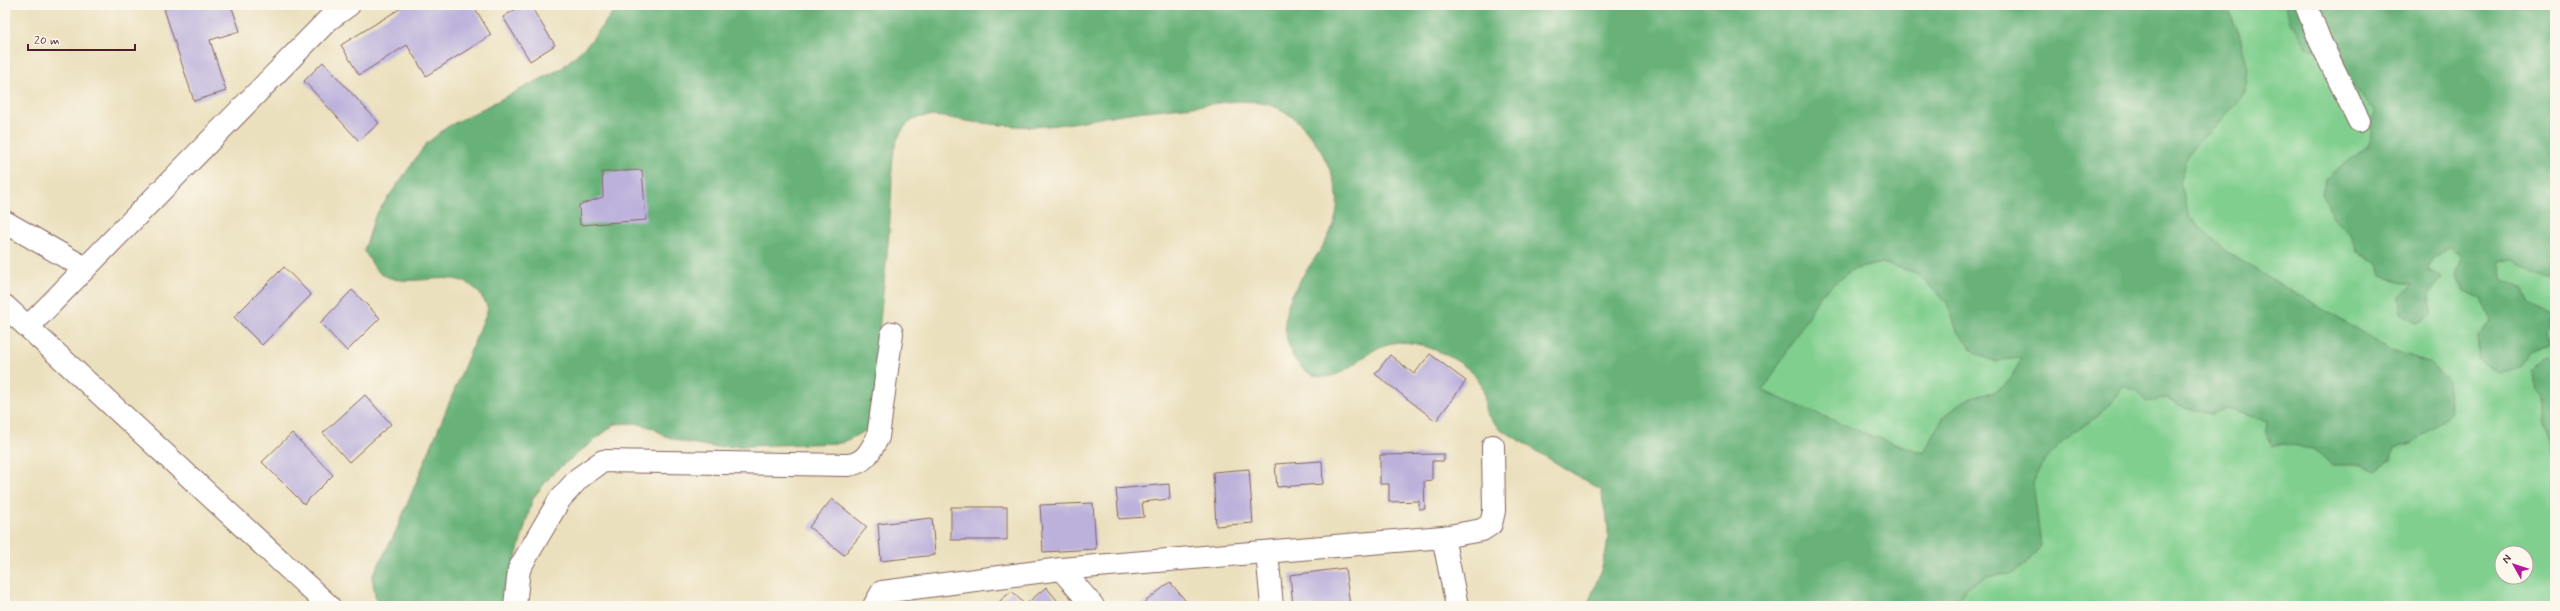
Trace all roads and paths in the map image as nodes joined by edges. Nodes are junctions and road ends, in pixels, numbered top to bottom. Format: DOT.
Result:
graph roads {
  1 [pos="348,5"];
  2 [pos="2306,5"];
  3 [pos="2359,121"];
  4 [pos="5,222"];
  5 [pos="85,268"];
  6 [pos="5,306"];
  7 [pos="28,327"];
  8 [pos="892,333"];
  9 [pos="1493,446"];
  10 [pos="1443,537"];
  11 [pos="1267,552"];
  12 [pos="1061,569"];
  13 [pos="329,606"];
  14 [pos="515,606"];
  15 [pos="874,606"];
  16 [pos="1094,606"];
  17 [pos="1272,606"];
  18 [pos="1457,606"];
  1 -- 5 [label="street"];
  2 -- 3 [label="street"];
  4 -- 5 [label="street"];
  5 -- 7 [label="street"];
  6 -- 7 [label="street"];
  7 -- 13 [label="street"];
  8 -- 14 [label="street"];
  9 -- 10 [label="street"];
  10 -- 11 [label="street"];
  10 -- 18 [label="street"];
  11 -- 12 [label="street"];
  11 -- 17 [label="street"];
  12 -- 15 [label="street"];
  12 -- 16 [label="street"];
}
